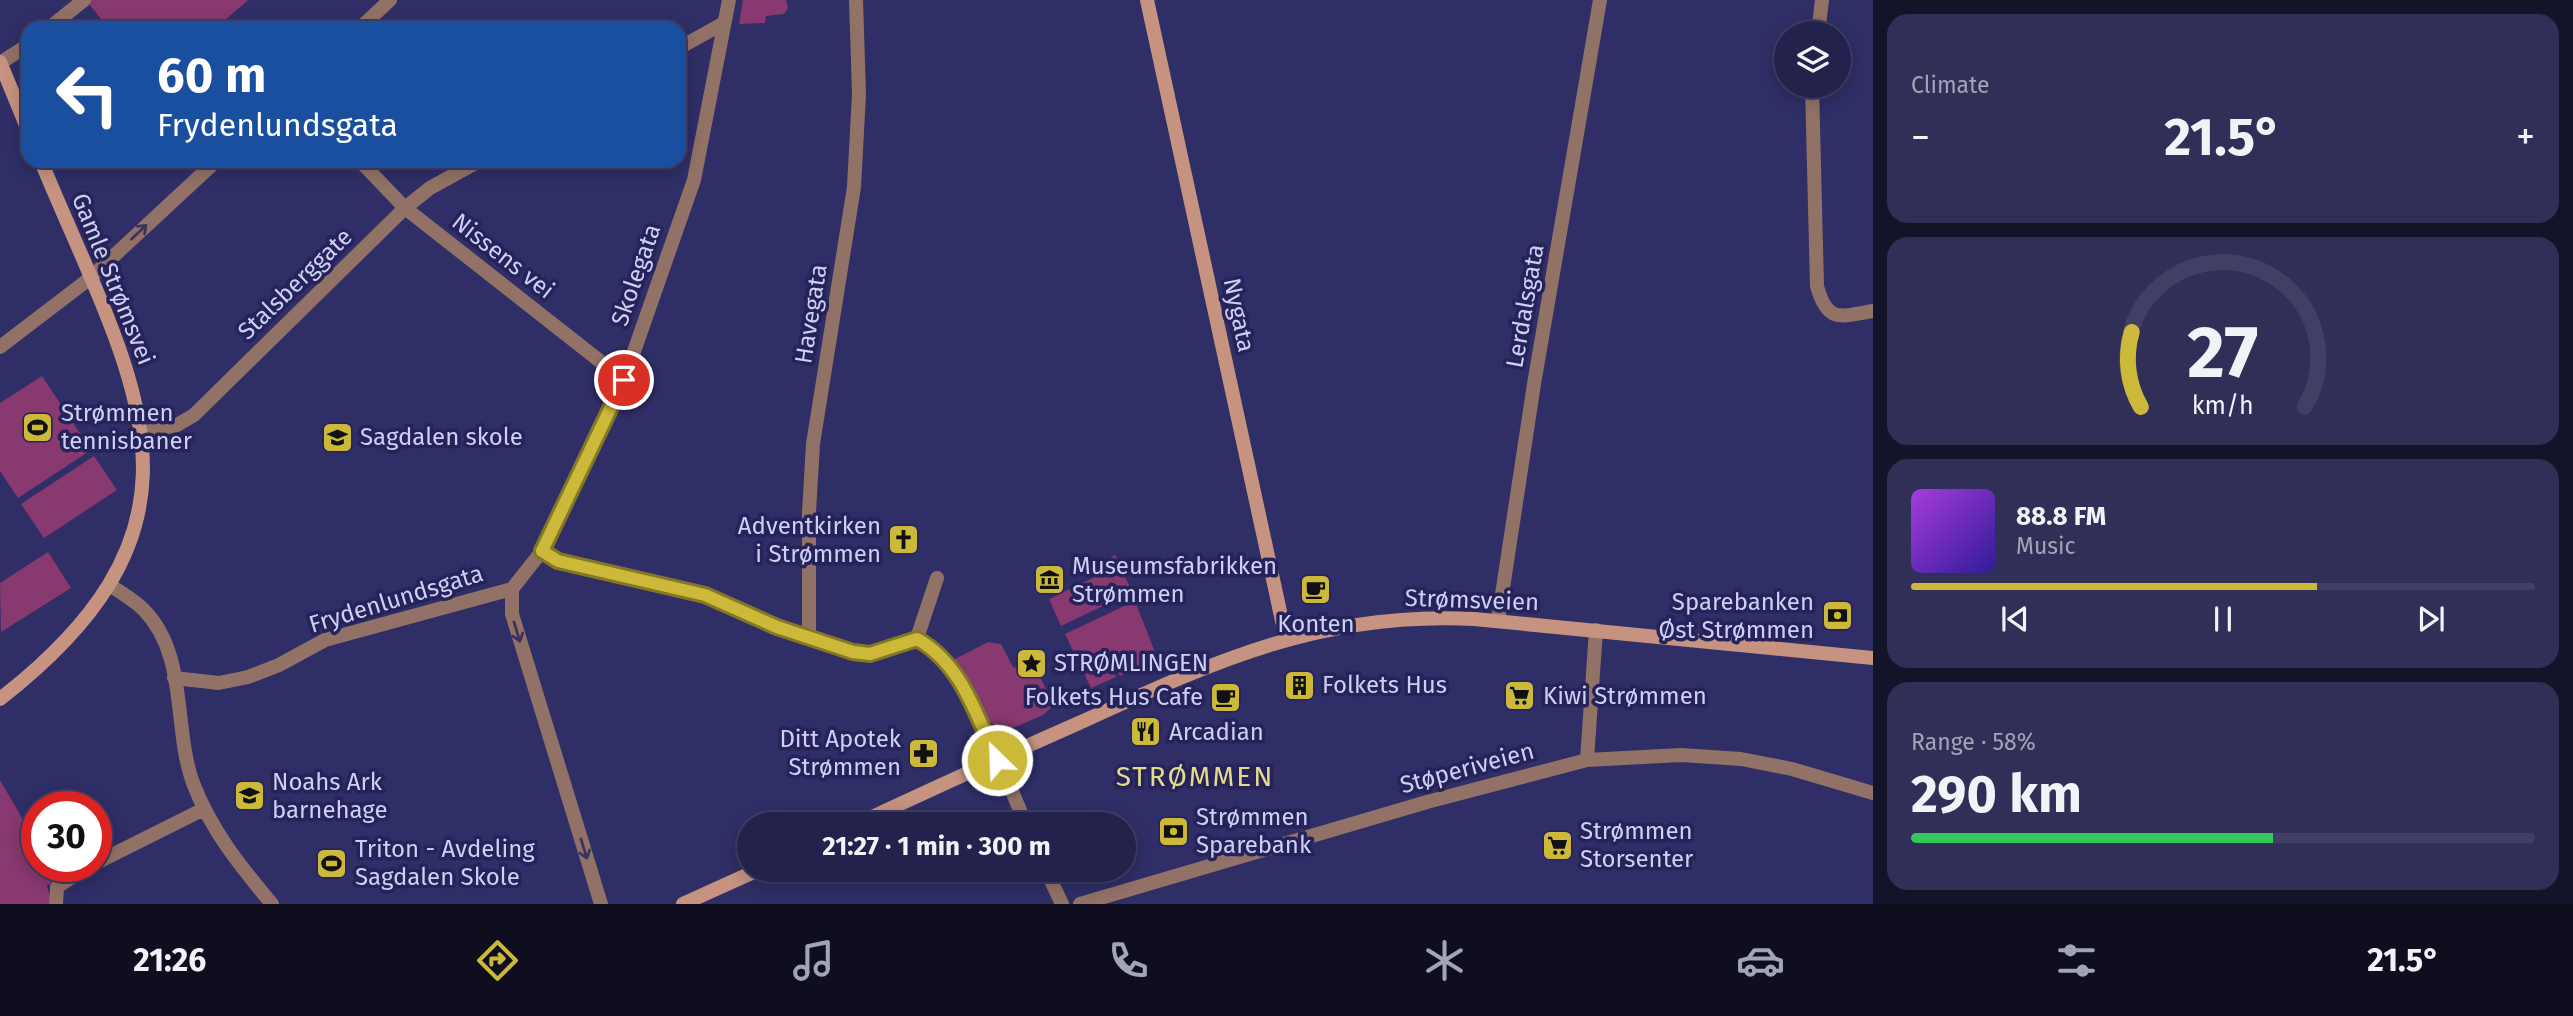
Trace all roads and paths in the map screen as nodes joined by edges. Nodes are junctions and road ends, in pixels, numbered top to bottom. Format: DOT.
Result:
graph roads {
  1 [pos="84,0"];
  2 [pos="390,0"];
  3 [pos="729,0"];
  4 [pos="856,0"];
  5 [pos="1147,0"];
  6 [pos="1600,0"];
  7 [pos="1822,0"];
  8 [pos="58,21"];
  9 [pos="368,21"];
  10 [pos="1819,21"];
  11 [pos="724,23"];
  12 [pos="686,44"];
  13 [pos="21,50"];
  14 [pos="0,63"];
  15 [pos="1812,98"];
  16 [pos="21,113"];
  17 [pos="44,168"];
  18 [pos="208,168"];
  19 [pos="367,168"];
  20 [pos="466,168"];
  21 [pos="405,208"];
  22 [pos="89,279"];
  23 [pos="1873,311"];
  24 [pos="0,347"];
  25 [pos="624,380"];
  26 [pos="142,433"];
  27 [pos="542,551"];
  28 [pos="937,578"];
  29 [pos="110,585"];
  30 [pos="512,589"];
  31 [pos="1498,621"];
  32 [pos="1596,630"];
  33 [pos="809,635"];
  34 [pos="917,639"];
  35 [pos="1286,639"];
  36 [pos="1873,659"];
  37 [pos="174,678"];
  38 [pos="0,699"];
  39 [pos="997,760"];
  40 [pos="1587,760"];
  41 [pos="1873,793"];
  42 [pos="204,809"];
  43 [pos="883,812"];
  44 [pos="1021,812"];
  45 [pos="112,855"];
  46 [pos="737,880"];
  47 [pos="65,882"];
  48 [pos="1052,882"];
  49 [pos="56,904"];
  50 [pos="272,904"];
  51 [pos="601,904"];
  52 [pos="683,904"];
  53 [pos="1062,904"];
  54 [pos="1080,904"];
  1 -- 8 [label="street"];
  2 -- 9 [label="street"];
  3 -- 11 [label="street, Skolegata"];
  4 -- 33 [label="street, Havegata"];
  5 -- 35 [label="main road, Nygata"];
  6 -- 31 [label="street, Lerdalsgata"];
  7 -- 10 [label="street"];
  11 -- 12 [label="street"];
  11 -- 25 [label="street, Skolegata"];
  13 -- 14 [label="street"];
  14 -- 16 [label="main road"];
  15 -- 23 [label="street"];
  17 -- 22 [label="main road, Gamle Strømsvei"];
  22 -- 18 [label="street, one-way"];
  19 -- 21 [label="street, Nissens vei"];
  20 -- 21 [label="street, Stalsberggate"];
  21 -- 25 [label="street, Nissens vei"];
  21 -- 26 [label="street, Stalsberggate"];
  22 -- 24 [label="street"];
  22 -- 26 [label="main road, Gamle Strømsvei"];
  25 -- 27 [label="street, Skolegata"];
  26 -- 29 [label="main road, Gamle Strømsvei"];
  27 -- 30 [label="street, Skolegata"];
  27 -- 33 [label="street"];
  28 -- 34 [label="street"];
  29 -- 37 [label="street"];
  29 -- 38 [label="main road, Gamle Strømsvei"];
  30 -- 37 [label="street, Frydenlundsgata"];
  30 -- 51 [label="street, one-way"];
  31 -- 32 [label="main road, Strømsveien"];
  31 -- 35 [label="main road, Strømsveien"];
  32 -- 36 [label="main road, Strømsveien"];
  32 -- 40 [label="street"];
  33 -- 34 [label="street"];
  34 -- 39 [label="street"];
  35 -- 39 [label="main road, Strømsveien"];
  37 -- 42 [label="street"];
  39 -- 43 [label="main road, Strømsveien"];
  39 -- 44 [label="street"];
  40 -- 41 [label="street, Støperiveien"];
  40 -- 54 [label="street, Støperiveien"];
  42 -- 45 [label="street"];
  42 -- 50 [label="street"];
  46 -- 52 [label="main road"];
  47 -- 49 [label="street"];
  48 -- 53 [label="street"];
}
